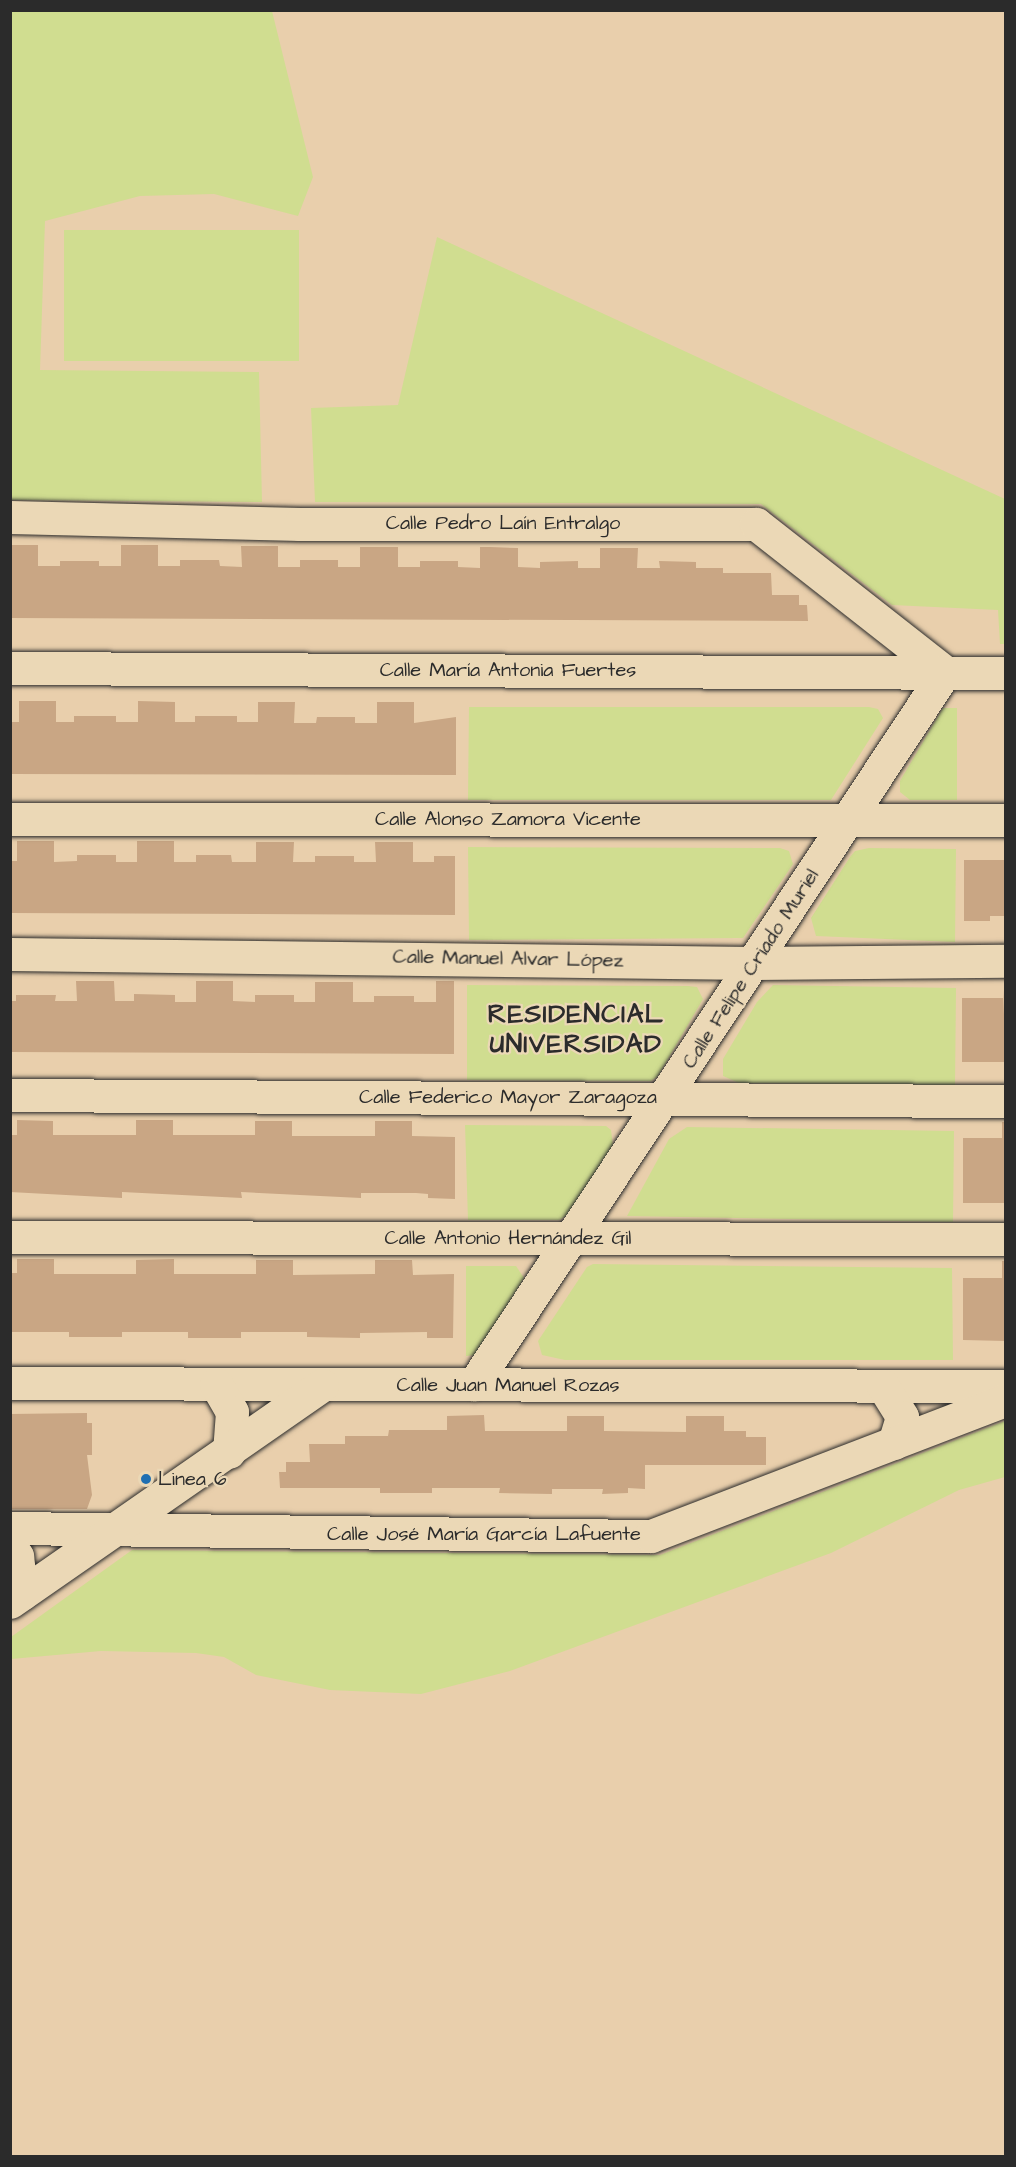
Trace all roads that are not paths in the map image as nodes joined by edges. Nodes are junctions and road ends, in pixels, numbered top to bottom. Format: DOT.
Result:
graph roads {
  1 [pos="10,517"];
  2 [pos="10,668"];
  3 [pos="945,672"];
  4 [pos="1005,673"];
  5 [pos="10,819"];
  6 [pos="850,819"];
  7 [pos="1005,820"];
  8 [pos="10,954"];
  9 [pos="1005,961"];
  10 [pos="753,963"];
  11 [pos="10,1095"];
  12 [pos="667,1098"];
  13 [pos="1005,1101"];
  14 [pos="10,1237"];
  15 [pos="571,1238"];
  16 [pos="1005,1239"];
  17 [pos="10,1383"];
  18 [pos="216,1384"];
  19 [pos="474,1384"];
  20 [pos="322,1385"];
  21 [pos="883,1386"];
  22 [pos="1005,1386"];
  23 [pos="1005,1400"];
  24 [pos="894,1443"];
  25 [pos="229,1452"];
  26 [pos="118,1527"];
  27 [pos="10,1528"];
  28 [pos="10,1548"];
  29 [pos="16,1598"];
  1 -- 3 [label="street, Calle Pedro Laín Entralgo"];
  2 -- 3 [label="street, Calle María Antonia Fuertes"];
  3 -- 4 [label="street, Calle María Antonia Fuertes"];
  3 -- 6 [label="street, Calle Felipe Criado Muriel"];
  5 -- 6 [label="street, Calle Alonso Zamora Vicente"];
  6 -- 7 [label="street, Calle Alonso Zamora Vicente"];
  6 -- 10 [label="street, Calle Felipe Criado Muriel"];
  8 -- 10 [label="street, Calle Manuel Alvar López"];
  9 -- 10 [label="street, Calle Manuel Alvar López"];
  10 -- 12 [label="street, Calle Felipe Criado Muriel"];
  11 -- 12 [label="street, Calle Federico Mayor Zaragoza"];
  12 -- 13 [label="street, Calle Federico Mayor Zaragoza"];
  12 -- 15 [label="street, Calle Felipe Criado Muriel"];
  14 -- 15 [label="street, Calle Antonio Hernández Gil"];
  15 -- 16 [label="street, Calle Antonio Hernández Gil"];
  15 -- 19 [label="street, Calle Felipe Criado Muriel"];
  17 -- 18 [label="street, Calle Juan Manuel Rozas"];
  18 -- 20 [label="street, Calle Juan Manuel Rozas"];
  18 -- 25 [label="street"];
  19 -- 20 [label="street, Calle Juan Manuel Rozas"];
  19 -- 21 [label="street, Calle Juan Manuel Rozas"];
  20 -- 25 [label="street"];
  21 -- 22 [label="street, Calle Juan Manuel Rozas"];
  21 -- 24 [label="street"];
  23 -- 24 [label="street, Calle José María García Lafuente"];
  24 -- 26 [label="street, Calle José María García Lafuente"];
  25 -- 26 [label="street"];
  26 -- 27 [label="street, Calle José María García Lafuente"];
  26 -- 29 [label="street"];
  28 -- 29 [label="street"];
}
